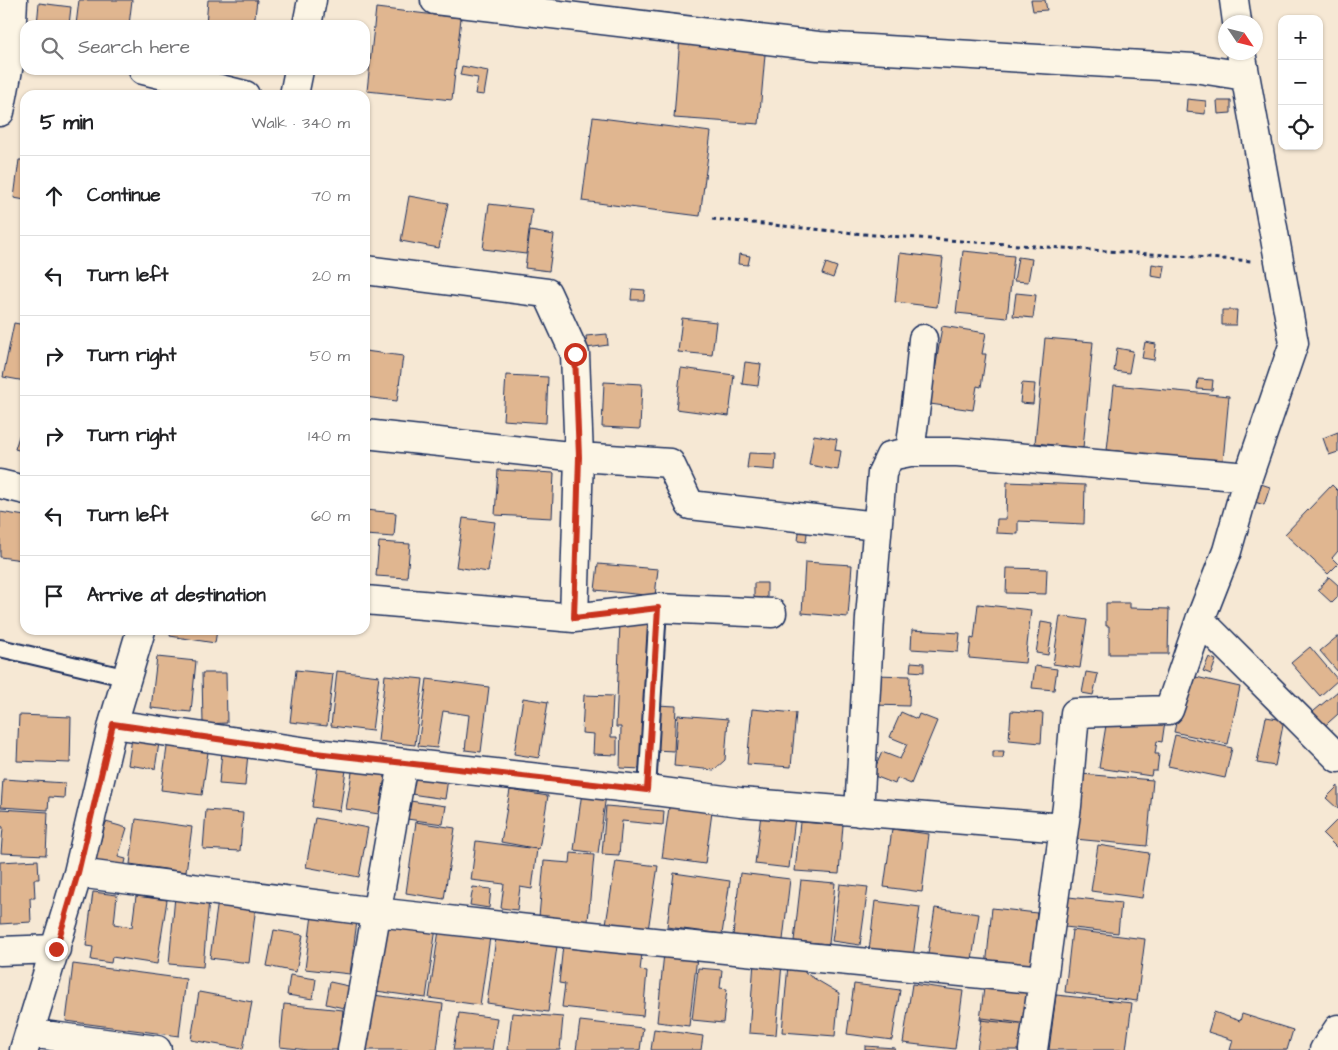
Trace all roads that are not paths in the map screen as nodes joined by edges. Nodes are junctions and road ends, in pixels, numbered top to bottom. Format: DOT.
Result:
graph roads {
  1 [pos="12,0"];
  2 [pos="312,0"];
  3 [pos="435,0"];
  4 [pos="1234,0"];
  5 [pos="1236,15"];
  6 [pos="308,20"];
  7 [pos="18,60"];
  8 [pos="1243,64"];
  9 [pos="163,75"];
  10 [pos="298,75"];
  11 [pos="225,90"];
  12 [pos="295,90"];
  13 [pos="0,112"];
  14 [pos="370,271"];
  15 [pos="923,339"];
  16 [pos="370,435"];
  17 [pos="910,452"];
  18 [pos="579,457"];
  19 [pos="1248,477"];
  20 [pos="0,484"];
  21 [pos="20,489"];
  22 [pos="877,526"];
  23 [pos="370,600"];
  24 [pos="658,608"];
  25 [pos="772,613"];
  26 [pos="574,618"];
  27 [pos="1200,620"];
  28 [pos="140,635"];
  29 [pos="0,648"];
  30 [pos="128,678"];
  31 [pos="113,724"];
  32 [pos="1338,758"];
  33 [pos="403,763"];
  34 [pos="647,790"];
  35 [pos="859,812"];
  36 [pos="1064,828"];
  37 [pos="78,873"];
  38 [pos="376,912"];
  39 [pos="56,949"];
  40 [pos="0,951"];
  41 [pos="1043,980"];
  42 [pos="1338,1029"];
  43 [pos="26,1042"];
  44 [pos="157,1050"];
  45 [pos="352,1050"];
  46 [pos="1033,1050"];
  47 [pos="1324,1050"];
  1 -- 7 [label="street"];
  2 -- 6 [label="street"];
  3 -- 8 [label="street"];
  4 -- 5 [label="street"];
  7 -- 13 [label="street"];
  8 -- 19 [label="street"];
  9 -- 11 [label="street"];
  10 -- 12 [label="street"];
  14 -- 18 [label="street"];
  15 -- 17 [label="street"];
  16 -- 18 [label="street"];
  17 -- 19 [label="street"];
  17 -- 22 [label="street"];
  18 -- 22 [label="street"];
  18 -- 26 [label="street"];
  19 -- 27 [label="street"];
  20 -- 21 [label="street"];
  22 -- 35 [label="street"];
  23 -- 26 [label="street"];
  24 -- 25 [label="street"];
  24 -- 26 [label="street"];
  24 -- 34 [label="lane"];
  27 -- 32 [label="street"];
  27 -- 36 [label="street"];
  28 -- 30 [label="street"];
  29 -- 30 [label="lane"];
  30 -- 31 [label="street"];
  31 -- 33 [label="street"];
  31 -- 37 [label="street"];
  33 -- 34 [label="street"];
  33 -- 38 [label="street"];
  34 -- 35 [label="street"];
  35 -- 36 [label="street"];
  36 -- 41 [label="street"];
  37 -- 38 [label="street"];
  37 -- 39 [label="street"];
  38 -- 41 [label="street"];
  38 -- 45 [label="street"];
  39 -- 40 [label="street"];
  39 -- 43 [label="street"];
  41 -- 46 [label="street"];
  42 -- 47 [label="street"];
  43 -- 44 [label="street"];
}
